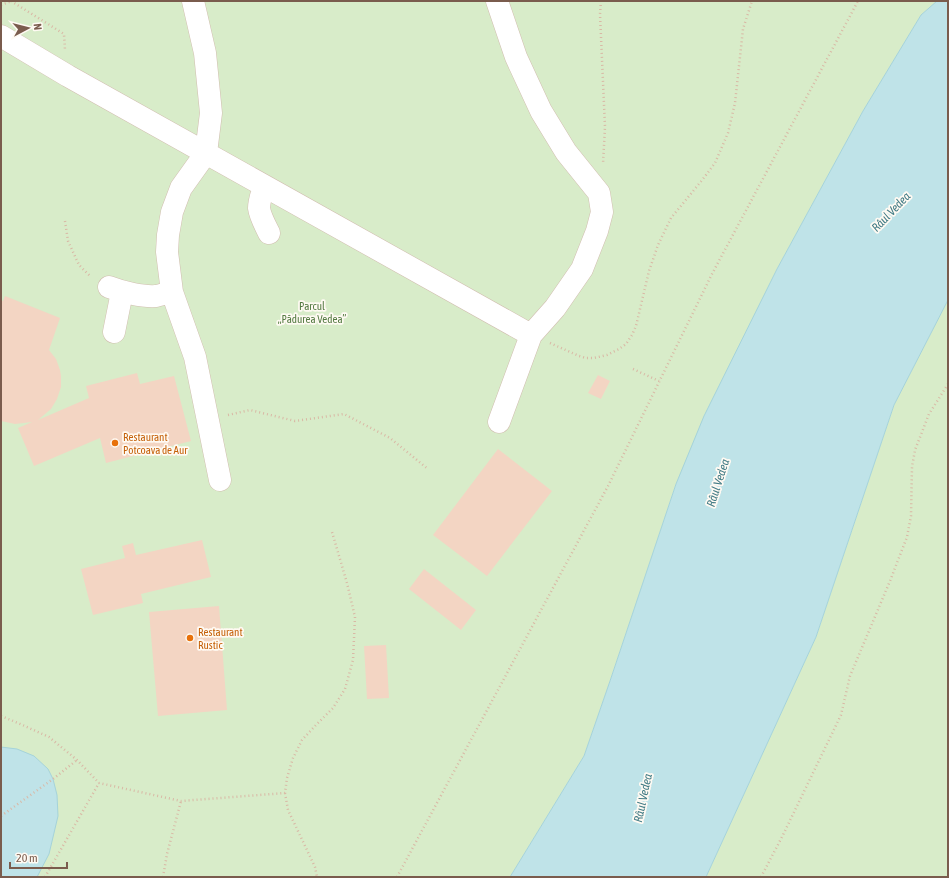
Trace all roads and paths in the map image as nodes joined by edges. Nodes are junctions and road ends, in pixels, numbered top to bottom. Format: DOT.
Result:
graph roads {
  1 [pos="12,1"];
  2 [pos="193,1"];
  3 [pos="497,1"];
  4 [pos="601,1"];
  5 [pos="752,1"];
  6 [pos="858,1"];
  7 [pos="1,5"];
  8 [pos="1,36"];
  9 [pos="68,76"];
  10 [pos="206,153"];
  11 [pos="264,186"];
  12 [pos="599,193"];
  13 [pos="65,221"];
  14 [pos="269,233"];
  15 [pos="116,289"];
  16 [pos="172,292"];
  17 [pos="114,332"];
  18 [pos="531,335"];
  19 [pos="634,369"];
  20 [pos="659,381"];
  21 [pos="948,384"];
  22 [pos="208,420"];
  23 [pos="499,422"];
  24 [pos="428,469"];
  25 [pos="220,480"];
  26 [pos="332,532"];
  27 [pos="1,716"];
  28 [pos="77,760"];
  29 [pos="99,784"];
  30 [pos="285,793"];
  31 [pos="181,801"];
  32 [pos="1,816"];
  33 [pos="45,877"];
  34 [pos="163,877"];
  35 [pos="317,877"];
  36 [pos="397,877"];
  37 [pos="761,877"];
  1 -- 7 [label="path"];
  1 -- 9 [label="path"];
  2 -- 10 [label="street"];
  3 -- 12 [label="street"];
  4 -- 12 [label="path"];
  5 -- 18 [label="path"];
  6 -- 20 [label="path"];
  8 -- 9 [label="street"];
  9 -- 10 [label="street"];
  10 -- 11 [label="street"];
  10 -- 16 [label="street"];
  11 -- 14 [label="street"];
  11 -- 18 [label="street"];
  12 -- 18 [label="street"];
  13 -- 15 [label="path"];
  15 -- 16 [label="street"];
  15 -- 17 [label="street"];
  16 -- 22 [label="street"];
  18 -- 23 [label="street"];
  19 -- 20 [label="path"];
  20 -- 36 [label="path"];
  21 -- 37 [label="path"];
  22 -- 24 [label="path"];
  22 -- 25 [label="street"];
  26 -- 30 [label="path"];
  27 -- 28 [label="path"];
  28 -- 29 [label="path"];
  28 -- 32 [label="path"];
  29 -- 31 [label="path"];
  29 -- 33 [label="path"];
  30 -- 31 [label="path"];
  30 -- 35 [label="path"];
  31 -- 34 [label="path"];
}
